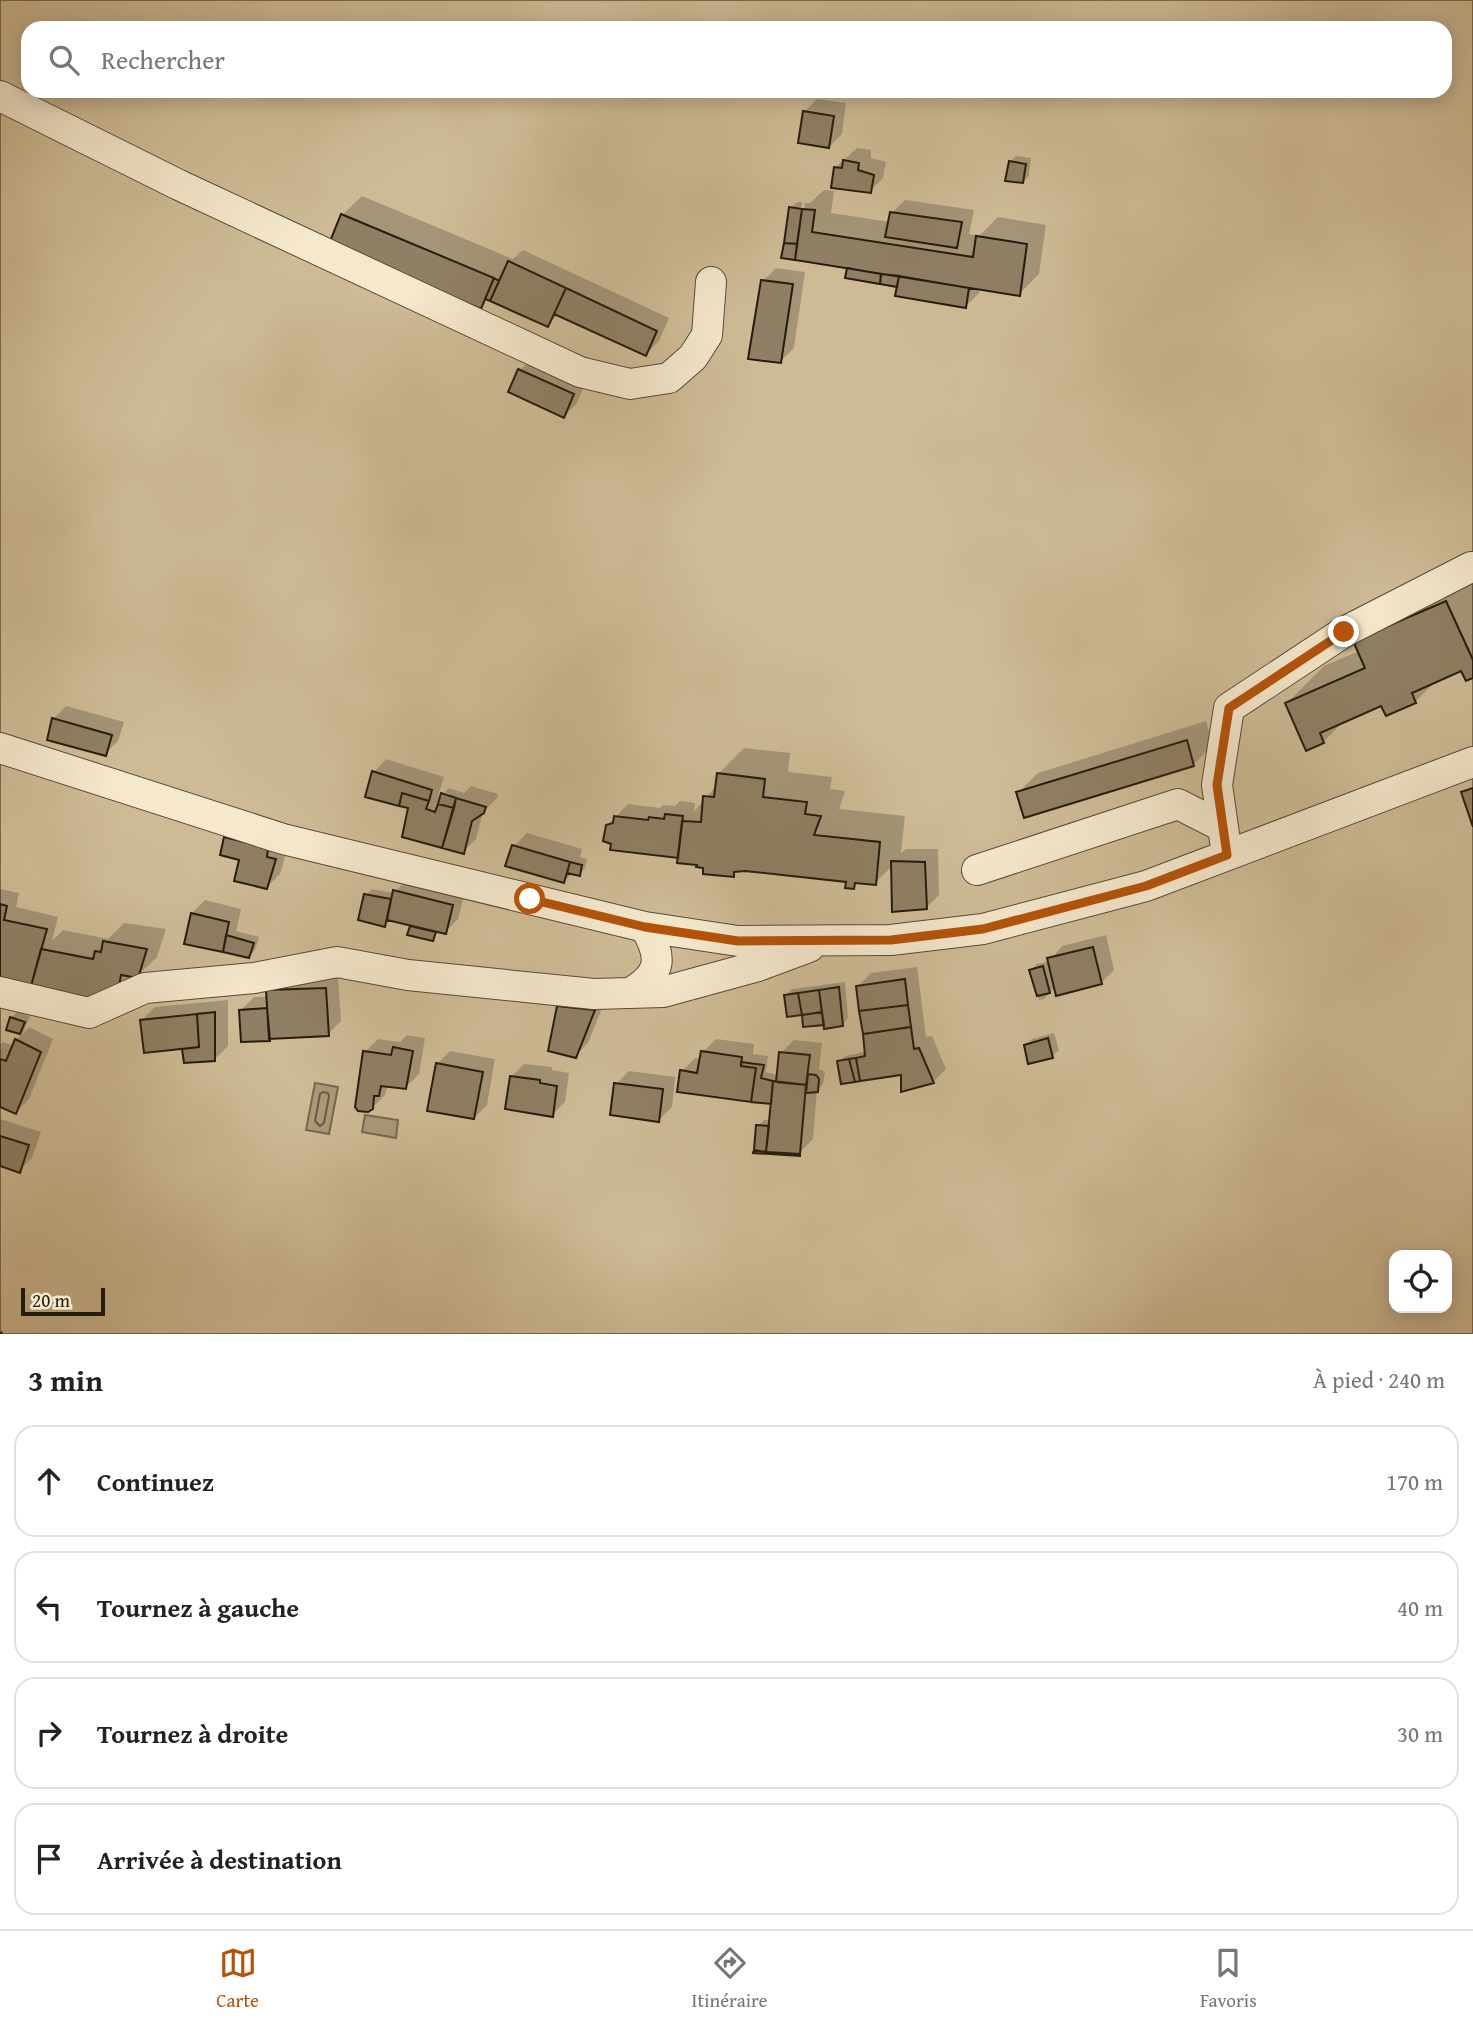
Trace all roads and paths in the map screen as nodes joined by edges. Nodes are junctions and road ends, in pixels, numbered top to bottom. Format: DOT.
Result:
graph roads {
  1 [pos="0,96"];
  2 [pos="711,282"];
  3 [pos="1471,567"];
  4 [pos="0,748"];
  5 [pos="1473,762"];
  6 [pos="1225,841"];
  7 [pos="977,870"];
  8 [pos="645,927"];
  9 [pos="829,939"];
  10 [pos="0,992"];
  11 [pos="630,993"];
  1 -- 2 [label="street"];
  3 -- 6 [label="street"];
  4 -- 8 [label="street"];
  5 -- 6 [label="street"];
  6 -- 7 [label="street"];
  6 -- 9 [label="street"];
  8 -- 9 [label="street"];
  8 -- 11 [label="street"];
  9 -- 11 [label="street"];
  10 -- 11 [label="street"];
}
